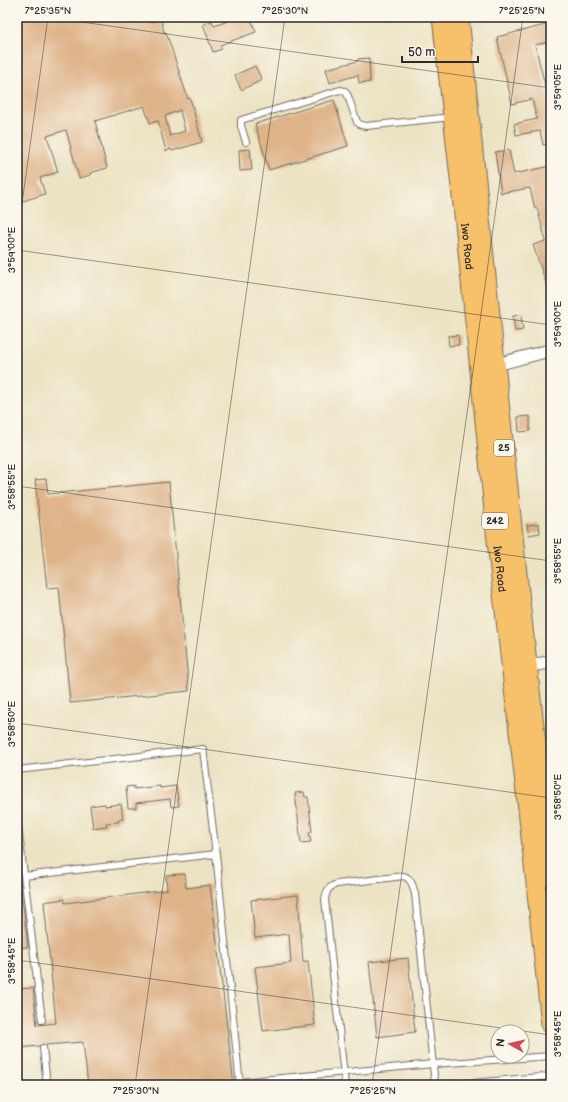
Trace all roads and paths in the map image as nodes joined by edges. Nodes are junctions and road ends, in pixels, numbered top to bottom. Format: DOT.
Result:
graph roads {
  1 [pos="442,17"];
  2 [pos="459,17"];
  3 [pos="453,117"];
  4 [pos="246,142"];
  5 [pos="551,350"];
  6 [pos="495,365"];
  7 [pos="516,635"];
  8 [pos="551,662"];
  9 [pos="528,666"];
  10 [pos="17,770"];
  11 [pos="17,818"];
  12 [pos="216,854"];
  13 [pos="24,876"];
  14 [pos="551,878"];
  15 [pos="42,1020"];
  16 [pos="551,1024"];
  17 [pos="44,1048"];
  18 [pos="551,1056"];
  19 [pos="433,1064"];
  20 [pos="344,1072"];
  21 [pos="551,1076"];
  22 [pos="240,1083"];
  23 [pos="47,1085"];
  24 [pos="345,1085"];
  25 [pos="435,1085"];
  26 [pos="449,1085"];
  1 -- 3 [label="main road, Iwo Road / 242"];
  2 -- 6 [label="main road, Iwo Road / 25"];
  3 -- 4 [label="lane"];
  3 -- 7 [label="main road, Iwo Road / 242"];
  5 -- 6 [label="street"];
  6 -- 7 [label="main road, Iwo Road / 25"];
  7 -- 9 [label="main road, Iwo Road / 25"];
  7 -- 16 [label="main road, Iwo Road / 242"];
  8 -- 9 [label="street"];
  9 -- 14 [label="main road, Iwo Road / 25"];
  10 -- 12 [label="lane"];
  11 -- 13 [label="lane"];
  12 -- 13 [label="lane"];
  12 -- 22 [label="lane"];
  13 -- 15 [label="lane"];
  17 -- 23 [label="lane"];
  18 -- 19 [label="lane"];
  19 -- 20 [label="lane"];
  19 -- 20 [label="lane"];
  19 -- 25 [label="lane"];
  20 -- 22 [label="lane"];
  20 -- 24 [label="lane"];
  21 -- 26 [label="lane"];
}
